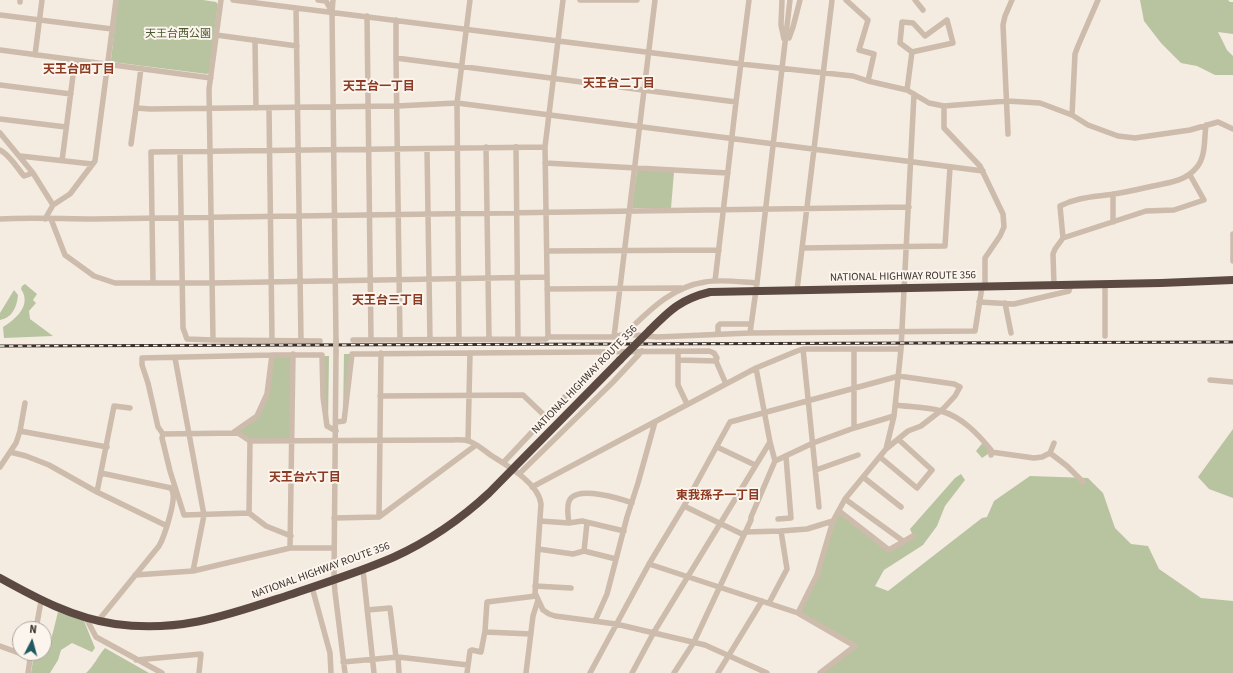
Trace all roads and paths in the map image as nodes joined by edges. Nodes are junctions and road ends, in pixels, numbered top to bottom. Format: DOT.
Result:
graph roads {
  1 [pos="42,0"];
  2 [pos="116,0"];
  3 [pos="220,0"];
  4 [pos="233,0"];
  5 [pos="318,0"];
  6 [pos="333,0"];
  7 [pos="470,0"];
  8 [pos="563,0"];
  9 [pos="580,0"];
  10 [pos="637,0"];
  11 [pos="655,0"];
  12 [pos="749,0"];
  13 [pos="782,0"];
  14 [pos="790,0"];
  15 [pos="800,0"];
  16 [pos="832,0"];
  17 [pos="846,0"];
  18 [pos="915,0"];
  19 [pos="1012,0"];
  20 [pos="1098,0"];
  21 [pos="296,8"];
  22 [pos="923,10"];
  23 [pos="332,12"];
  24 [pos="0,15"];
  25 [pos="367,16"];
  26 [pos="39,20"];
  27 [pos="396,20"];
  28 [pos="467,29"];
  29 [pos="112,30"];
  30 [pos="216,35"];
  31 [pos="255,40"];
  32 [pos="557,40"];
  33 [pos="297,46"];
  34 [pos="786,46"];
  35 [pos="0,50"];
  36 [pos="649,52"];
  37 [pos="912,52"];
  38 [pos="35,55"];
  39 [pos="396,58"];
  40 [pos="75,60"];
  41 [pos="108,64"];
  42 [pos="741,64"];
  43 [pos="462,66"];
  44 [pos="141,68"];
  45 [pos="783,69"];
  46 [pos="823,73"];
  47 [pos="211,78"];
  48 [pos="553,78"];
  49 [pos="868,81"];
  50 [pos="0,85"];
  51 [pos="645,90"];
  52 [pos="907,90"];
  53 [pos="71,94"];
  54 [pos="914,94"];
  55 [pos="1007,101"];
  56 [pos="736,102"];
  57 [pos="457,103"];
  58 [pos="333,106"];
  59 [pos="368,106"];
  60 [pos="397,106"];
  61 [pos="944,106"];
  62 [pos="298,107"];
  63 [pos="136,108"];
  64 [pos="209,108"];
  65 [pos="256,108"];
  66 [pos="268,108"];
  67 [pos="549,115"];
  68 [pos="1072,115"];
  69 [pos="0,119"];
  70 [pos="1206,125"];
  71 [pos="66,127"];
  72 [pos="640,127"];
  73 [pos="1232,127"];
  74 [pos="0,134"];
  75 [pos="1008,134"];
  76 [pos="732,139"];
  77 [pos="131,144"];
  78 [pos="773,144"];
  79 [pos="486,147"];
  80 [pos="516,147"];
  81 [pos="545,147"];
  82 [pos="398,148"];
  83 [pos="458,148"];
  84 [pos="333,149"];
  85 [pos="368,149"];
  86 [pos="427,149"];
  87 [pos="814,149"];
  88 [pos="0,150"];
  89 [pos="270,150"];
  90 [pos="298,150"];
  91 [pos="210,151"];
  92 [pos="180,152"];
  93 [pos="20,156"];
  94 [pos="62,161"];
  95 [pos="911,162"];
  96 [pos="545,163"];
  97 [pos="92,164"];
  98 [pos="950,167"];
  99 [pos="635,168"];
  100 [pos="983,171"];
  101 [pos="33,173"];
  102 [pos="728,173"];
  103 [pos="1190,175"];
  104 [pos="1113,194"];
  105 [pos="53,205"];
  106 [pos="909,208"];
  107 [pos="766,209"];
  108 [pos="807,209"];
  109 [pos="723,210"];
  110 [pos="630,211"];
  111 [pos="546,212"];
  112 [pos="488,213"];
  113 [pos="517,213"];
  114 [pos="428,214"];
  115 [pos="457,214"];
  116 [pos="334,215"];
  117 [pos="369,215"];
  118 [pos="398,215"];
  119 [pos="270,216"];
  120 [pos="299,216"];
  121 [pos="181,217"];
  122 [pos="211,217"];
  123 [pos="152,218"];
  124 [pos="0,219"];
  125 [pos="48,219"];
  126 [pos="1113,222"];
  127 [pos="1233,234"];
  128 [pos="1063,238"];
  129 [pos="803,248"];
  130 [pos="907,248"];
  131 [pos="719,250"];
  132 [pos="547,251"];
  133 [pos="625,251"];
  134 [pos="1233,261"];
  135 [pos="547,277"];
  136 [pos="488,278"];
  137 [pos="518,278"];
  138 [pos="400,279"];
  139 [pos="429,279"];
  140 [pos="458,279"];
  141 [pos="335,280"];
  142 [pos="370,280"];
  143 [pos="1233,280"];
  144 [pos="300,281"];
  145 [pos="714,281"];
  146 [pos="182,282"];
  147 [pos="212,282"];
  148 [pos="271,282"];
  149 [pos="153,283"];
  150 [pos="1105,284"];
  151 [pos="1054,285"];
  152 [pos="1071,285"];
  153 [pos="757,287"];
  154 [pos="983,287"];
  155 [pos="620,288"];
  156 [pos="684,288"];
  157 [pos="904,288"];
  158 [pos="547,289"];
  159 [pos="797,290"];
  160 [pos="978,302"];
  161 [pos="1005,303"];
  162 [pos="751,324"];
  163 [pos="1011,332"];
  164 [pos="750,333"];
  165 [pos="902,333"];
  166 [pos="625,334"];
  167 [pos="718,334"];
  168 [pos="1105,336"];
  169 [pos="548,337"];
  170 [pos="614,337"];
  171 [pos="459,339"];
  172 [pos="490,339"];
  173 [pos="518,339"];
  174 [pos="213,340"];
  175 [pos="272,340"];
  176 [pos="353,340"];
  177 [pos="371,340"];
  178 [pos="400,340"];
  179 [pos="430,340"];
  180 [pos="301,341"];
  181 [pos="320,341"];
  182 [pos="804,349"];
  183 [pos="854,349"];
  184 [pos="901,349"];
  185 [pos="642,351"];
  186 [pos="678,351"];
  187 [pos="608,352"];
  188 [pos="381,353"];
  189 [pos="470,353"];
  190 [pos="293,354"];
  191 [pos="272,355"];
  192 [pos="175,358"];
  193 [pos="678,360"];
  194 [pos="716,361"];
  195 [pos="756,368"];
  196 [pos="899,376"];
  197 [pos="1210,380"];
  198 [pos="1233,382"];
  199 [pos="726,384"];
  200 [pos="854,388"];
  201 [pos="380,396"];
  202 [pos="469,396"];
  203 [pos="809,400"];
  204 [pos="25,403"];
  205 [pos="687,404"];
  206 [pos="895,405"];
  207 [pos="130,408"];
  208 [pos="941,411"];
  209 [pos="764,412"];
  210 [pos="894,416"];
  211 [pos="546,417"];
  212 [pos="336,422"];
  213 [pos="655,422"];
  214 [pos="854,428"];
  215 [pos="336,430"];
  216 [pos="20,431"];
  217 [pos="189,433"];
  218 [pos="234,433"];
  219 [pos="163,434"];
  220 [pos="898,439"];
  221 [pos="336,440"];
  222 [pos="380,440"];
  223 [pos="250,441"];
  224 [pos="292,441"];
  225 [pos="468,441"];
  226 [pos="770,442"];
  227 [pos="1054,443"];
  228 [pos="813,444"];
  229 [pos="476,445"];
  230 [pos="106,447"];
  231 [pos="717,447"];
  232 [pos="886,449"];
  233 [pos="10,452"];
  234 [pos="1050,453"];
  235 [pos="858,455"];
  236 [pos="786,456"];
  237 [pos="880,457"];
  238 [pos="775,461"];
  239 [pos="503,463"];
  240 [pos="755,465"];
  241 [pos="0,467"];
  242 [pos="816,470"];
  243 [pos="516,472"];
  244 [pos="101,473"];
  245 [pos="863,477"];
  246 [pos="1083,482"];
  247 [pos="532,487"];
  248 [pos="97,492"];
  249 [pos="845,499"];
  250 [pos="632,503"];
  251 [pos="684,506"];
  252 [pos="819,507"];
  253 [pos="900,507"];
  254 [pos="839,511"];
  255 [pos="249,513"];
  256 [pos="204,515"];
  257 [pos="379,517"];
  258 [pos="334,518"];
  259 [pos="778,520"];
  260 [pos="540,521"];
  261 [pos="833,521"];
  262 [pos="568,523"];
  263 [pos="587,523"];
  264 [pos="721,523"];
  265 [pos="167,526"];
  266 [pos="624,531"];
  267 [pos="781,531"];
  268 [pos="745,533"];
  269 [pos="291,536"];
  270 [pos="913,536"];
  271 [pos="904,541"];
  272 [pos="290,548"];
  273 [pos="334,548"];
  274 [pos="538,549"];
  275 [pos="584,551"];
  276 [pos="616,559"];
  277 [pos="649,564"];
  278 [pos="362,570"];
  279 [pos="193,571"];
  280 [pos="135,575"];
  281 [pos="688,577"];
  282 [pos="0,578"];
  283 [pos="334,579"];
  284 [pos="535,586"];
  285 [pos="312,587"];
  286 [pos="720,587"];
  287 [pos="571,588"];
  288 [pos="537,598"];
  289 [pos="41,601"];
  290 [pos="762,601"];
  291 [pos="769,603"];
  292 [pos="367,610"];
  293 [pos="798,613"];
  294 [pos="86,618"];
  295 [pos="37,621"];
  296 [pos="98,621"];
  297 [pos="595,621"];
  298 [pos="616,624"];
  299 [pos="485,632"];
  300 [pos="654,632"];
  301 [pos="531,634"];
  302 [pos="694,642"];
  303 [pos="0,646"];
  304 [pos="12,649"];
  305 [pos="730,656"];
  306 [pos="397,657"];
  307 [pos="373,659"];
  308 [pos="136,660"];
  309 [pos="30,661"];
  310 [pos="344,662"];
  311 [pos="468,665"];
  312 [pos="28,673"];
  313 [pos="162,673"];
  314 [pos="199,673"];
  315 [pos="331,673"];
  316 [pos="345,673"];
  317 [pos="374,673"];
  318 [pos="399,673"];
  319 [pos="467,673"];
  320 [pos="526,673"];
  321 [pos="590,673"];
  322 [pos="632,673"];
  323 [pos="674,673"];
  324 [pos="718,673"];
  325 [pos="767,673"];
  326 [pos="820,673"];
  1 -- 26 [label="street"];
  2 -- 29 [label="street"];
  3 -- 30 [label="street"];
  4 -- 21 [label="street"];
  5 -- 23 [label="street"];
  6 -- 23 [label="street"];
  7 -- 28 [label="street"];
  8 -- 32 [label="street"];
  9 -- 10 [label="street"];
  11 -- 36 [label="street"];
  12 -- 42 [label="street"];
  13 -- 34 [label="street"];
  14 -- 34 [label="street"];
  15 -- 34 [label="street"];
  16 -- 46 [label="street"];
  17 -- 49 [label="street"];
  18 -- 22 [label="street"];
  19 -- 55 [label="street"];
  20 -- 68 [label="street"];
  21 -- 23 [label="street"];
  21 -- 33 [label="street"];
  23 -- 25 [label="street"];
  23 -- 58 [label="street"];
  24 -- 26 [label="street"];
  25 -- 27 [label="street"];
  25 -- 59 [label="street"];
  26 -- 29 [label="street"];
  26 -- 38 [label="street"];
  27 -- 28 [label="street"];
  27 -- 39 [label="street"];
  28 -- 32 [label="street"];
  28 -- 43 [label="street"];
  29 -- 41 [label="street"];
  30 -- 31 [label="street"];
  30 -- 47 [label="street"];
  31 -- 33 [label="street"];
  31 -- 65 [label="street"];
  32 -- 36 [label="street"];
  32 -- 48 [label="street"];
  33 -- 62 [label="street"];
  34 -- 45 [label="street"];
  35 -- 38 [label="street"];
  36 -- 42 [label="street"];
  36 -- 51 [label="street"];
  37 -- 37 [label="street"];
  37 -- 52 [label="street"];
  38 -- 40 [label="street"];
  39 -- 43 [label="street"];
  39 -- 60 [label="street"];
  40 -- 41 [label="street"];
  40 -- 53 [label="street"];
  41 -- 44 [label="street"];
  41 -- 97 [label="street"];
  42 -- 45 [label="street"];
  42 -- 56 [label="street"];
  43 -- 48 [label="street"];
  43 -- 57 [label="street"];
  44 -- 47 [label="street"];
  44 -- 63 [label="street"];
  45 -- 46 [label="street"];
  45 -- 78 [label="street"];
  46 -- 49 [label="street"];
  46 -- 87 [label="street"];
  47 -- 64 [label="street"];
  48 -- 51 [label="street"];
  48 -- 67 [label="street"];
  49 -- 52 [label="street"];
  50 -- 53 [label="street"];
  51 -- 56 [label="street"];
  51 -- 72 [label="street"];
  52 -- 54 [label="street"];
  53 -- 71 [label="street"];
  54 -- 61 [label="street"];
  54 -- 95 [label="street"];
  55 -- 61 [label="street"];
  55 -- 68 [label="street"];
  55 -- 75 [label="street"];
  56 -- 76 [label="street"];
  57 -- 60 [label="street"];
  57 -- 67 [label="street"];
  57 -- 83 [label="street"];
  58 -- 59 [label="street"];
  58 -- 62 [label="street"];
  58 -- 84 [label="street"];
  59 -- 60 [label="street"];
  59 -- 85 [label="street"];
  60 -- 82 [label="street"];
  61 -- 100 [label="street"];
  62 -- 66 [label="street"];
  62 -- 90 [label="street"];
  63 -- 64 [label="street"];
  63 -- 77 [label="street"];
  64 -- 65 [label="street"];
  64 -- 91 [label="street"];
  65 -- 66 [label="street"];
  66 -- 89 [label="street"];
  67 -- 72 [label="street"];
  67 -- 81 [label="street"];
  68 -- 70 [label="street"];
  69 -- 71 [label="street"];
  70 -- 73 [label="street"];
  70 -- 103 [label="street"];
  71 -- 94 [label="street"];
  72 -- 76 [label="street"];
  72 -- 99 [label="street"];
  74 -- 93 [label="street"];
  76 -- 78 [label="street"];
  76 -- 102 [label="street"];
  78 -- 87 [label="street"];
  78 -- 107 [label="street"];
  79 -- 80 [label="street"];
  79 -- 83 [label="street"];
  79 -- 112 [label="street"];
  80 -- 81 [label="street"];
  80 -- 113 [label="street"];
  81 -- 96 [label="street"];
  82 -- 85 [label="street"];
  82 -- 86 [label="street"];
  82 -- 118 [label="street"];
  83 -- 86 [label="street"];
  83 -- 115 [label="street"];
  84 -- 85 [label="street"];
  84 -- 90 [label="street"];
  84 -- 116 [label="street"];
  85 -- 117 [label="street"];
  86 -- 114 [label="street"];
  87 -- 95 [label="street"];
  87 -- 108 [label="street"];
  88 -- 101 [label="street"];
  89 -- 90 [label="street"];
  89 -- 91 [label="street"];
  89 -- 119 [label="street"];
  90 -- 120 [label="street"];
  91 -- 92 [label="street"];
  91 -- 122 [label="street"];
  92 -- 121 [label="street"];
  92 -- 123 [label="street"];
  93 -- 94 [label="street"];
  93 -- 101 [label="street"];
  94 -- 97 [label="street"];
  95 -- 98 [label="street"];
  95 -- 106 [label="street"];
  96 -- 99 [label="street"];
  96 -- 111 [label="street"];
  97 -- 105 [label="street"];
  98 -- 100 [label="street"];
  98 -- 130 [label="street"];
  99 -- 102 [label="street"];
  99 -- 110 [label="street"];
  100 -- 154 [label="street"];
  101 -- 105 [label="street"];
  102 -- 109 [label="street"];
  103 -- 104 [label="street"];
  103 -- 126 [label="street"];
  104 -- 126 [label="street"];
  104 -- 128 [label="street"];
  105 -- 125 [label="street"];
  106 -- 108 [label="street"];
  106 -- 130 [label="street"];
  107 -- 108 [label="street"];
  107 -- 109 [label="street"];
  107 -- 153 [label="street"];
  108 -- 129 [label="street"];
  109 -- 110 [label="street"];
  109 -- 131 [label="street"];
  110 -- 111 [label="street"];
  110 -- 133 [label="street"];
  111 -- 113 [label="street"];
  111 -- 132 [label="street"];
  112 -- 113 [label="street"];
  112 -- 115 [label="street"];
  112 -- 136 [label="street"];
  113 -- 137 [label="street"];
  114 -- 115 [label="street"];
  114 -- 118 [label="street"];
  114 -- 139 [label="street"];
  115 -- 140 [label="street"];
  116 -- 117 [label="street"];
  116 -- 120 [label="street"];
  116 -- 141 [label="street"];
  117 -- 118 [label="street"];
  117 -- 142 [label="street"];
  118 -- 138 [label="street"];
  119 -- 120 [label="street"];
  119 -- 122 [label="street"];
  119 -- 148 [label="street"];
  120 -- 144 [label="street"];
  121 -- 122 [label="street"];
  121 -- 123 [label="street"];
  121 -- 146 [label="street"];
  122 -- 147 [label="street"];
  123 -- 125 [label="street"];
  123 -- 149 [label="street"];
  124 -- 125 [label="street"];
  125 -- 149 [label="street"];
  126 -- 128 [label="street"];
  127 -- 134 [label="street"];
  128 -- 151 [label="street"];
  129 -- 130 [label="street"];
  129 -- 159 [label="street"];
  130 -- 157 [label="street"];
  131 -- 133 [label="street"];
  131 -- 145 [label="street"];
  132 -- 133 [label="street"];
  132 -- 135 [label="street"];
  133 -- 155 [label="street"];
  135 -- 137 [label="street"];
  135 -- 158 [label="street"];
  136 -- 137 [label="street"];
  136 -- 140 [label="street"];
  136 -- 172 [label="street"];
  137 -- 173 [label="street"];
  138 -- 139 [label="street"];
  138 -- 142 [label="street"];
  138 -- 178 [label="street"];
  139 -- 140 [label="street"];
  139 -- 179 [label="street"];
  140 -- 171 [label="street"];
  141 -- 142 [label="street"];
  141 -- 144 [label="street"];
  141 -- 212 [label="street, bridge"];
  142 -- 177 [label="street"];
  143 -- 150 [label="highway, NATIONAL HIGHWAY ROUTE 356"];
  144 -- 148 [label="street"];
  144 -- 180 [label="street"];
  145 -- 153 [label="street"];
  145 -- 156 [label="street"];
  146 -- 147 [label="street"];
  146 -- 149 [label="street"];
  146 -- 174 [label="street"];
  147 -- 148 [label="street"];
  147 -- 174 [label="street"];
  148 -- 175 [label="street"];
  150 -- 152 [label="highway, NATIONAL HIGHWAY ROUTE 356"];
  150 -- 168 [label="street"];
  151 -- 152 [label="highway, NATIONAL HIGHWAY ROUTE 356"];
  151 -- 154 [label="highway, NATIONAL HIGHWAY ROUTE 356"];
  152 -- 161 [label="street"];
  153 -- 159 [label="highway, NATIONAL HIGHWAY ROUTE 356"];
  153 -- 162 [label="street"];
  153 -- 243 [label="highway, NATIONAL HIGHWAY ROUTE 356, bridge"];
  154 -- 157 [label="highway, NATIONAL HIGHWAY ROUTE 356"];
  154 -- 160 [label="street"];
  155 -- 156 [label="street"];
  155 -- 158 [label="street"];
  155 -- 170 [label="street"];
  156 -- 166 [label="street"];
  157 -- 159 [label="highway, NATIONAL HIGHWAY ROUTE 356"];
  157 -- 165 [label="street"];
  158 -- 169 [label="street"];
  160 -- 161 [label="street"];
  160 -- 165 [label="street"];
  161 -- 163 [label="street"];
  162 -- 164 [label="street"];
  162 -- 167 [label="street"];
  164 -- 165 [label="street"];
  164 -- 167 [label="street"];
  165 -- 184 [label="street"];
  166 -- 167 [label="street"];
  166 -- 170 [label="street"];
  169 -- 170 [label="street"];
  169 -- 173 [label="street"];
  171 -- 172 [label="street"];
  171 -- 179 [label="street"];
  172 -- 173 [label="street"];
  174 -- 175 [label="street"];
  175 -- 180 [label="street"];
  176 -- 177 [label="street"];
  177 -- 178 [label="street"];
  178 -- 179 [label="street"];
  180 -- 181 [label="street"];
  182 -- 183 [label="street"];
  182 -- 195 [label="street"];
  182 -- 203 [label="street"];
  183 -- 184 [label="street"];
  183 -- 200 [label="street"];
  184 -- 196 [label="street"];
  185 -- 186 [label="street"];
  185 -- 187 [label="street"];
  185 -- 243 [label="street"];
  186 -- 193 [label="street"];
  186 -- 194 [label="street"];
  187 -- 189 [label="street"];
  187 -- 211 [label="street"];
  188 -- 189 [label="street"];
  188 -- 201 [label="street"];
  188 -- 212 [label="street"];
  189 -- 202 [label="street"];
  190 -- 191 [label="street"];
  190 -- 215 [label="street"];
  190 -- 224 [label="street"];
  191 -- 192 [label="street"];
  191 -- 218 [label="street"];
  192 -- 217 [label="street"];
  192 -- 219 [label="street"];
  193 -- 194 [label="street"];
  193 -- 205 [label="street"];
  194 -- 199 [label="street"];
  195 -- 199 [label="street"];
  195 -- 209 [label="street"];
  196 -- 200 [label="street"];
  196 -- 206 [label="street"];
  196 -- 208 [label="street"];
  197 -- 198 [label="street"];
  199 -- 205 [label="street"];
  200 -- 203 [label="street"];
  200 -- 214 [label="street"];
  201 -- 202 [label="street"];
  201 -- 222 [label="street"];
  202 -- 211 [label="street"];
  202 -- 225 [label="street"];
  203 -- 209 [label="street"];
  203 -- 228 [label="street"];
  204 -- 216 [label="street"];
  205 -- 213 [label="street"];
  206 -- 208 [label="street"];
  206 -- 210 [label="street"];
  207 -- 230 [label="street"];
  208 -- 220 [label="street"];
  208 -- 234 [label="street"];
  209 -- 226 [label="street"];
  209 -- 231 [label="street"];
  210 -- 214 [label="street"];
  210 -- 232 [label="street"];
  211 -- 239 [label="street"];
  212 -- 215 [label="street"];
  213 -- 247 [label="street"];
  213 -- 250 [label="street"];
  214 -- 228 [label="street"];
  215 -- 221 [label="street"];
  216 -- 230 [label="street"];
  216 -- 233 [label="street"];
  217 -- 218 [label="street"];
  217 -- 219 [label="street"];
  217 -- 256 [label="street"];
  218 -- 223 [label="street"];
  219 -- 256 [label="street"];
  220 -- 232 [label="street"];
  220 -- 237 [label="street"];
  221 -- 222 [label="street"];
  221 -- 224 [label="street"];
  221 -- 258 [label="street"];
  222 -- 225 [label="street"];
  222 -- 257 [label="street"];
  223 -- 224 [label="street"];
  223 -- 255 [label="street"];
  224 -- 269 [label="street"];
  225 -- 229 [label="street"];
  226 -- 238 [label="street"];
  226 -- 240 [label="street"];
  227 -- 234 [label="street"];
  228 -- 236 [label="street"];
  228 -- 242 [label="street"];
  229 -- 239 [label="street"];
  229 -- 257 [label="street"];
  230 -- 244 [label="street"];
  231 -- 240 [label="street"];
  231 -- 251 [label="street"];
  232 -- 237 [label="street"];
  233 -- 241 [label="street"];
  233 -- 248 [label="street"];
  234 -- 246 [label="street"];
  235 -- 242 [label="street"];
  236 -- 238 [label="street"];
  236 -- 259 [label="street"];
  237 -- 245 [label="street"];
  238 -- 268 [label="street"];
  239 -- 243 [label="street"];
  240 -- 264 [label="street"];
  242 -- 252 [label="street"];
  243 -- 247 [label="street"];
  243 -- 278 [label="highway, NATIONAL HIGHWAY ROUTE 356"];
  244 -- 248 [label="street"];
  244 -- 265 [label="street"];
  245 -- 249 [label="street"];
  245 -- 253 [label="street"];
  247 -- 260 [label="street"];
  248 -- 265 [label="street"];
  249 -- 254 [label="street"];
  249 -- 271 [label="street"];
  250 -- 262 [label="street"];
  250 -- 266 [label="street"];
  251 -- 264 [label="street"];
  251 -- 277 [label="street"];
  254 -- 261 [label="street"];
  254 -- 271 [label="street"];
  255 -- 256 [label="street"];
  255 -- 269 [label="street"];
  256 -- 279 [label="street"];
  257 -- 258 [label="street"];
  258 -- 273 [label="street"];
  260 -- 262 [label="street"];
  260 -- 274 [label="street"];
  261 -- 267 [label="street"];
  261 -- 293 [label="street"];
  262 -- 263 [label="street"];
  263 -- 266 [label="street"];
  263 -- 275 [label="street"];
  264 -- 268 [label="street"];
  264 -- 281 [label="street"];
  265 -- 280 [label="street"];
  266 -- 276 [label="street"];
  267 -- 268 [label="street"];
  267 -- 291 [label="street"];
  268 -- 286 [label="street"];
  269 -- 272 [label="street"];
  270 -- 271 [label="street"];
  272 -- 273 [label="street"];
  272 -- 279 [label="street"];
  273 -- 283 [label="street"];
  274 -- 275 [label="street"];
  274 -- 284 [label="street"];
  275 -- 276 [label="street"];
  276 -- 297 [label="street"];
  277 -- 281 [label="street"];
  277 -- 298 [label="street"];
  278 -- 283 [label="highway, NATIONAL HIGHWAY ROUTE 356"];
  278 -- 292 [label="street"];
  279 -- 280 [label="street"];
  280 -- 296 [label="street"];
  281 -- 286 [label="street"];
  281 -- 300 [label="street"];
  282 -- 289 [label="highway, NATIONAL HIGHWAY ROUTE 356"];
  283 -- 285 [label="highway, NATIONAL HIGHWAY ROUTE 356"];
  283 -- 310 [label="street"];
  284 -- 287 [label="street"];
  284 -- 288 [label="street"];
  285 -- 296 [label="highway, NATIONAL HIGHWAY ROUTE 356"];
  285 -- 315 [label="street"];
  286 -- 290 [label="street"];
  286 -- 302 [label="street"];
  288 -- 297 [label="street"];
  288 -- 299 [label="street"];
  288 -- 301 [label="street"];
  289 -- 294 [label="highway, NATIONAL HIGHWAY ROUTE 356"];
  289 -- 295 [label="street"];
  290 -- 291 [label="street"];
  290 -- 305 [label="street"];
  291 -- 293 [label="street"];
  292 -- 306 [label="street"];
  292 -- 307 [label="street"];
  293 -- 326 [label="street"];
  294 -- 296 [label="highway, NATIONAL HIGHWAY ROUTE 356"];
  294 -- 308 [label="street"];
  297 -- 298 [label="street"];
  298 -- 300 [label="street"];
  298 -- 321 [label="street"];
  299 -- 301 [label="street"];
  299 -- 311 [label="street"];
  300 -- 302 [label="street"];
  300 -- 322 [label="street"];
  301 -- 320 [label="street"];
  302 -- 305 [label="street"];
  302 -- 323 [label="street"];
  303 -- 304 [label="street"];
  305 -- 324 [label="street"];
  305 -- 325 [label="street"];
  306 -- 307 [label="street"];
  306 -- 311 [label="street"];
  306 -- 318 [label="street"];
  307 -- 310 [label="street"];
  307 -- 317 [label="street"];
  308 -- 313 [label="street"];
  308 -- 314 [label="street"];
  309 -- 312 [label="street"];
  310 -- 316 [label="street"];
  311 -- 319 [label="street"];
}
